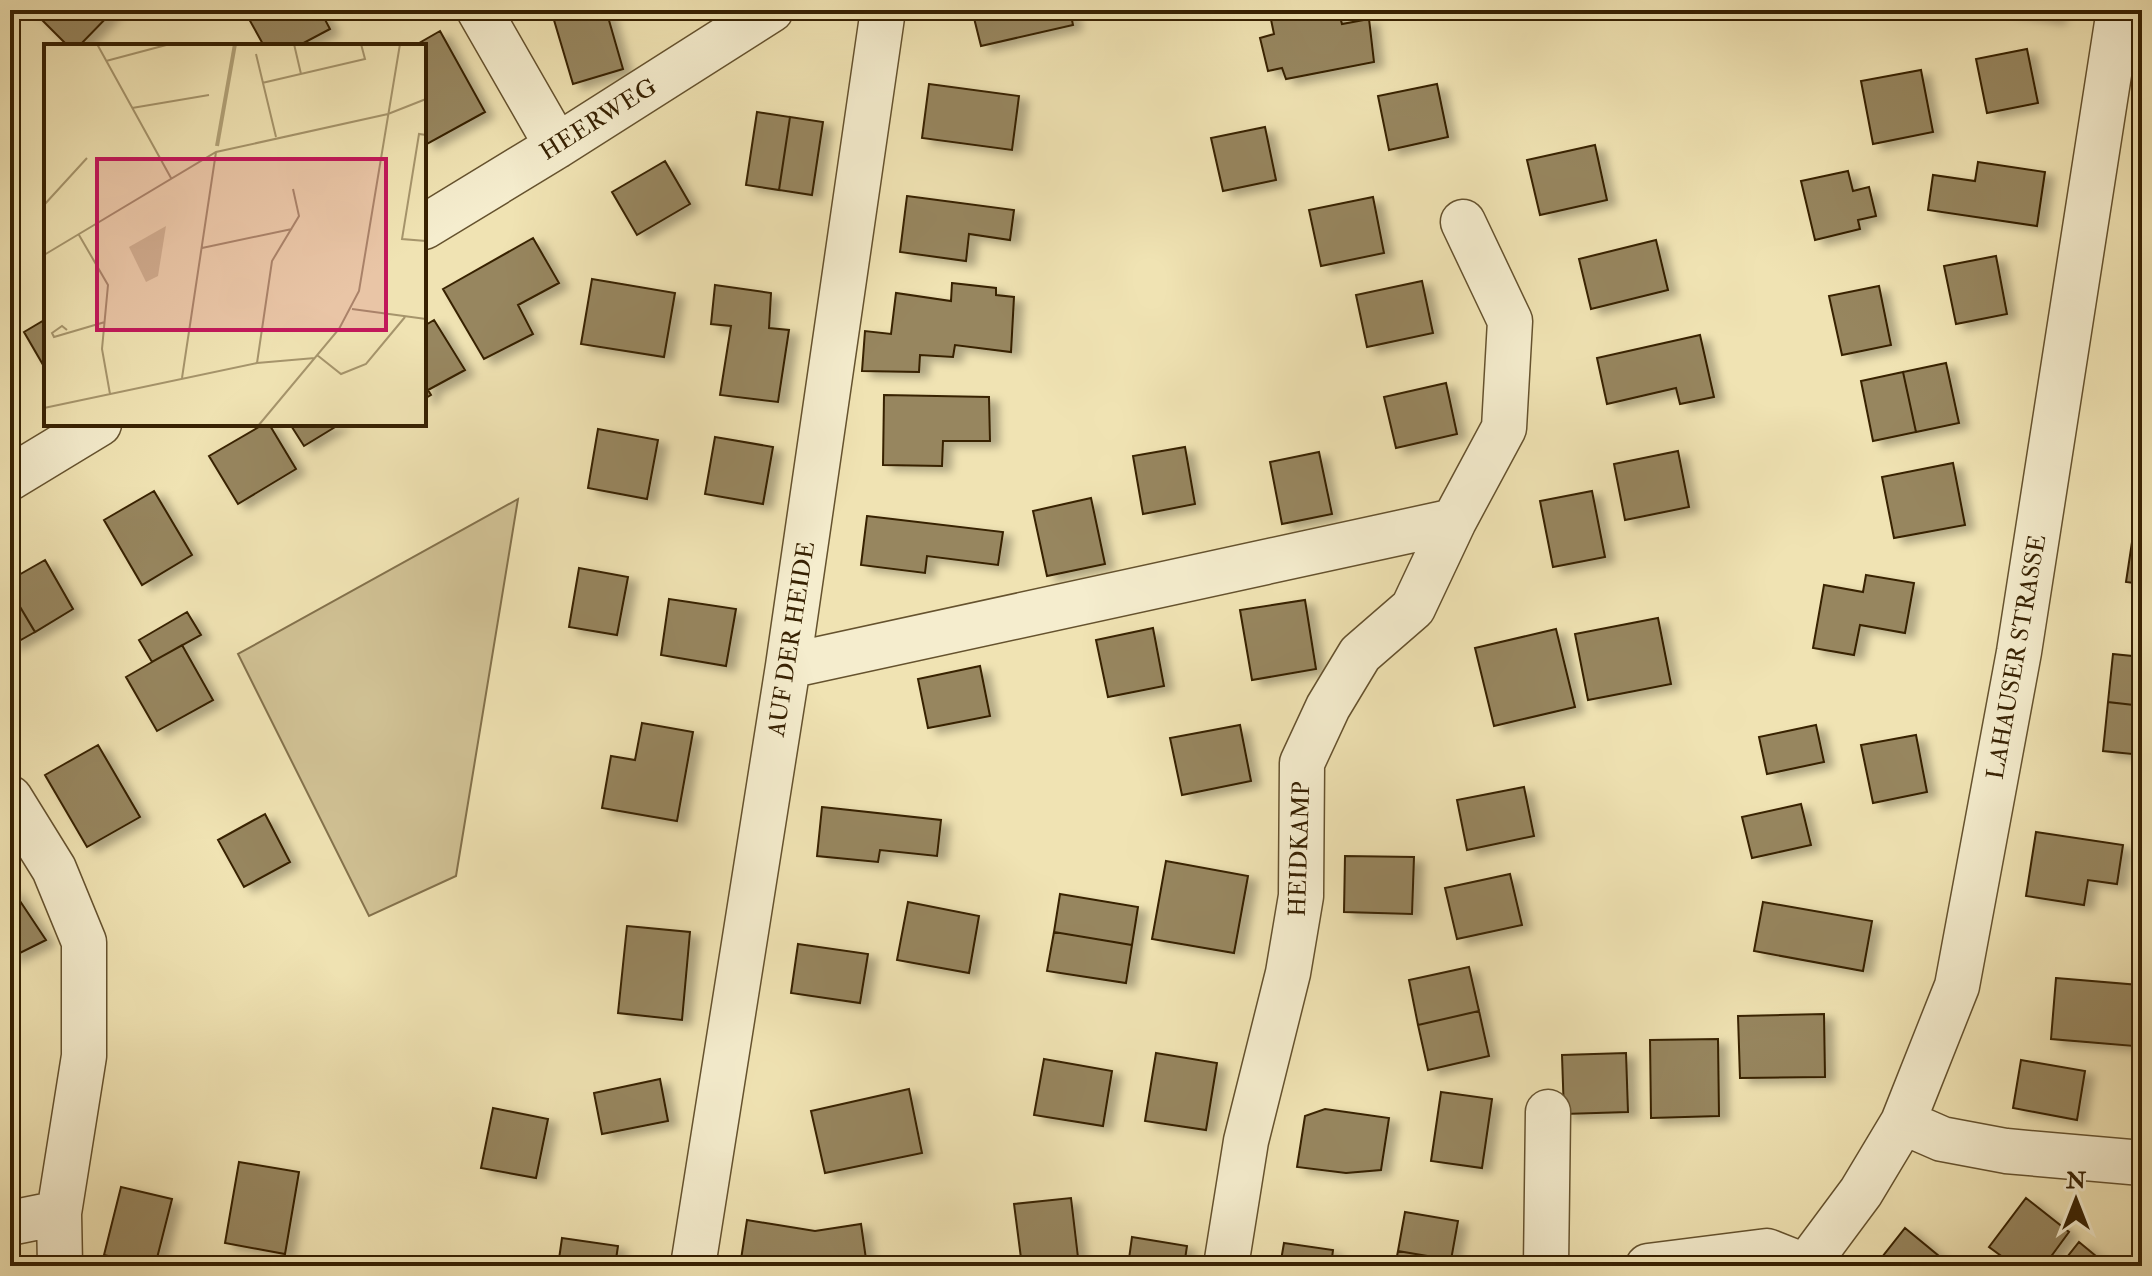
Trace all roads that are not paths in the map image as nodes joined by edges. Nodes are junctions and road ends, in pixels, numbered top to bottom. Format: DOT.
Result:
graph roads {
  1 [pos="479,10"];
  2 [pos="771,10"];
  3 [pos="883,10"];
  4 [pos="2119,10"];
  5 [pos="557,146"];
  6 [pos="1463,222"];
  7 [pos="426,226"];
  8 [pos="96,426"];
  9 [pos="10,478"];
  10 [pos="1454,521"];
  11 [pos="788,666"];
  12 [pos="10,798"];
  13 [pos="1548,1112"];
  14 [pos="1903,1122"];
  15 [pos="2142,1163"];
  16 [pos="59,1213"];
  17 [pos="10,1223"];
  18 [pos="60,1266"];
  19 [pos="693,1266"];
  20 [pos="1226,1266"];
  21 [pos="1546,1266"];
  22 [pos="1648,1266"];
  23 [pos="1806,1266"];
  1 -- 5 [label="street"];
  2 -- 5 [label="street, HEERWEG"];
  3 -- 11 [label="street, AUF DER HEIDE"];
  4 -- 14 [label="street, LAHAUSER STRASSE"];
  5 -- 7 [label="street, HEERWEG"];
  6 -- 10 [label="street, HEIDKAMP"];
  8 -- 9 [label="street"];
  10 -- 11 [label="street"];
  10 -- 20 [label="street, HEIDKAMP"];
  11 -- 19 [label="street, AUF DER HEIDE"];
  12 -- 16 [label="street"];
  13 -- 21 [label="street"];
  14 -- 15 [label="street"];
  14 -- 23 [label="street, LAHAUSER STRASSE"];
  16 -- 17 [label="street"];
  16 -- 18 [label="street"];
  22 -- 23 [label="street"];
}
